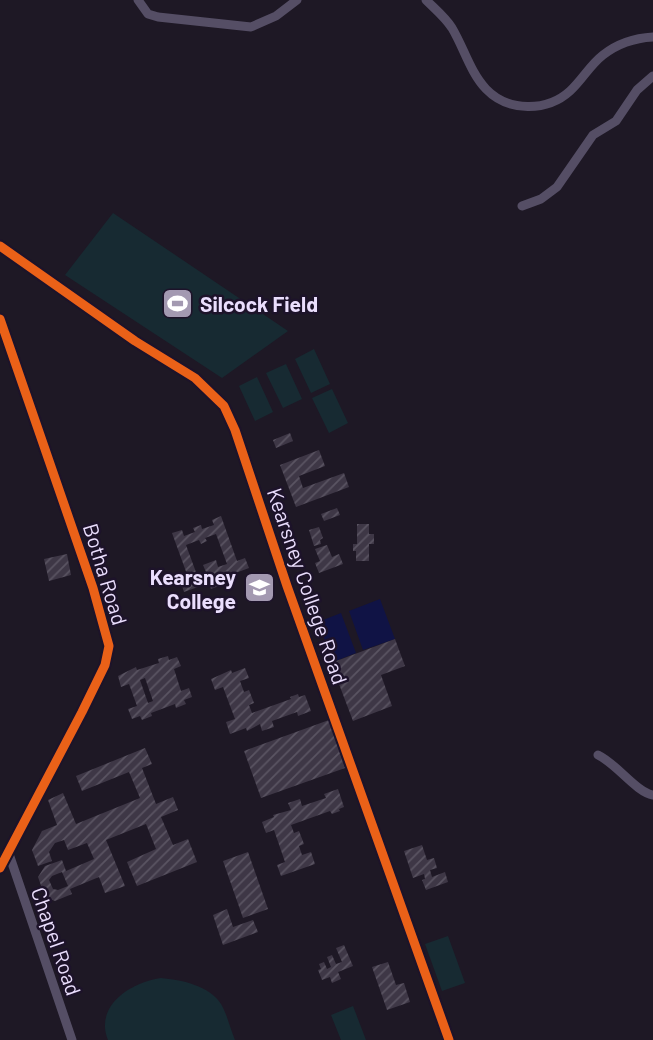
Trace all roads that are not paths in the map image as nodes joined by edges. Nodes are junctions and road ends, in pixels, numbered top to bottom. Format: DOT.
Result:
graph roads {
  1 [pos="138,0"];
  2 [pos="297,0"];
  3 [pos="426,0"];
  4 [pos="653,37"];
  5 [pos="653,76"];
  6 [pos="522,206"];
  7 [pos="0,246"];
  8 [pos="0,319"];
  9 [pos="598,755"];
  10 [pos="653,795"];
  11 [pos="9,854"];
  12 [pos="0,868"];
  13 [pos="72,1040"];
  14 [pos="449,1040"];
  1 -- 2 [label="street"];
  3 -- 4 [label="street"];
  5 -- 6 [label="street"];
  7 -- 14 [label="street, Kearsney College Road"];
  8 -- 11 [label="street, Botha Road"];
  9 -- 10 [label="street"];
  11 -- 12 [label="street, Botha Road"];
  11 -- 13 [label="street, Chapel Road"];
}
